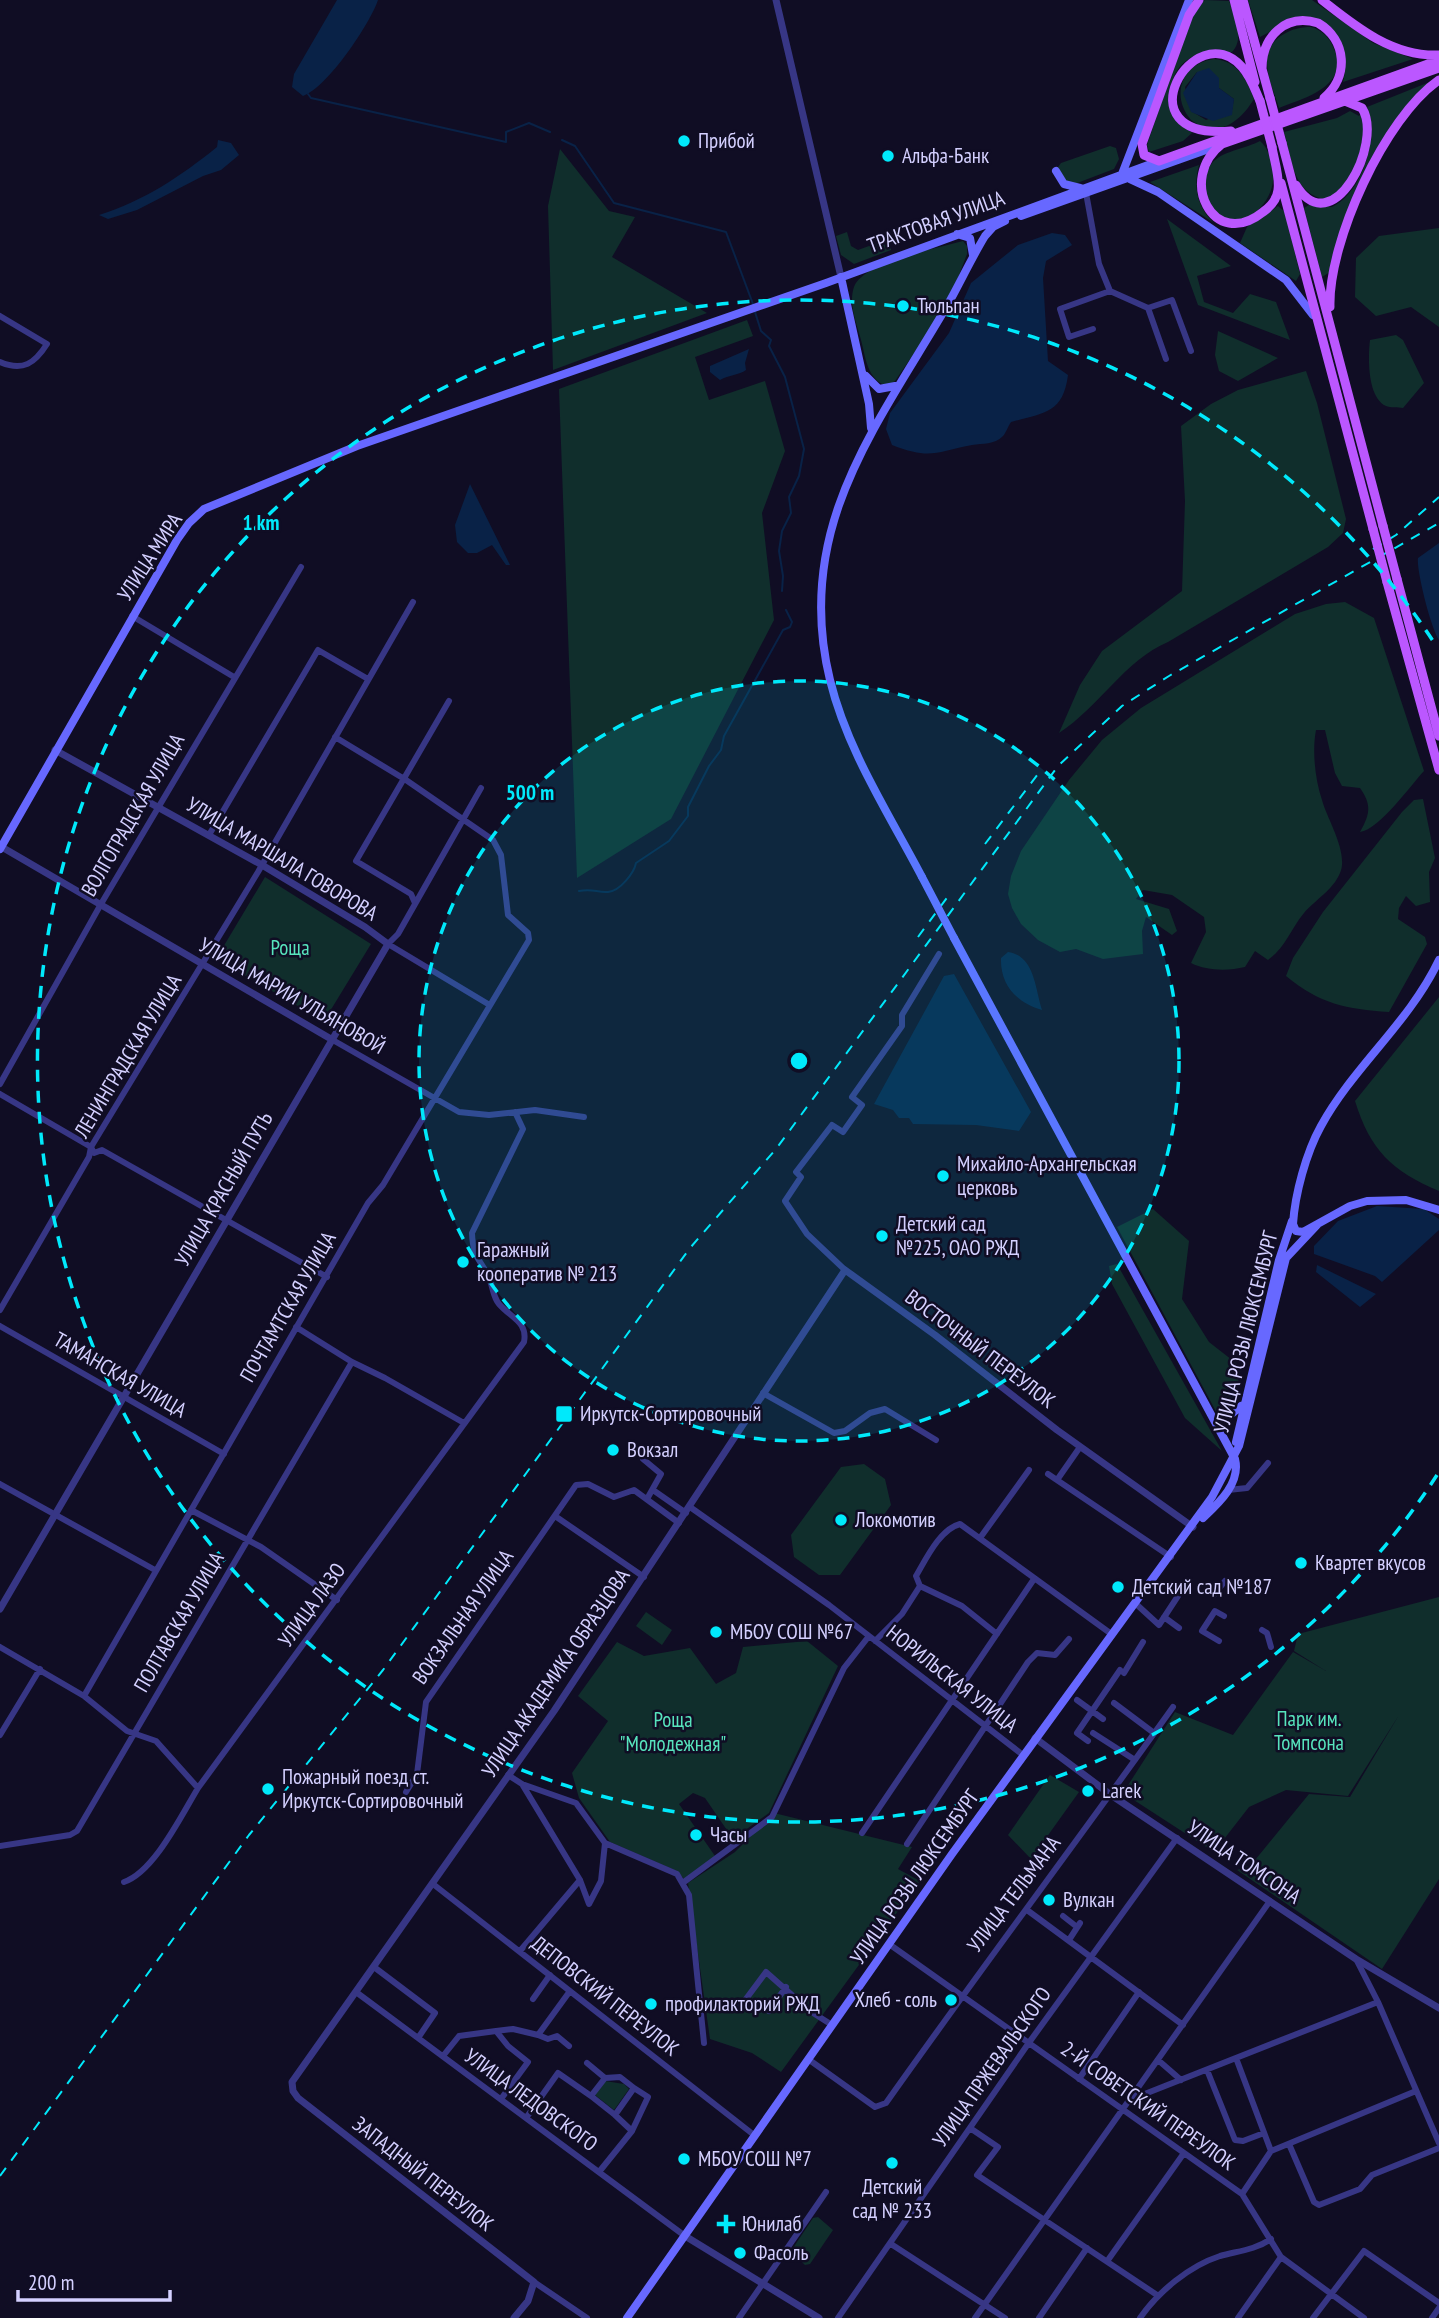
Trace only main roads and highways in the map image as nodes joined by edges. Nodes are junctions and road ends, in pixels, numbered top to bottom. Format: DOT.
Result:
graph roads {
  1 [pos="1189,0"];
  2 [pos="1199,0"];
  3 [pos="1322,0"];
  4 [pos="1236,2"];
  5 [pos="1439,57"];
  6 [pos="1439,68"];
  7 [pos="1262,69"];
  8 [pos="1439,80"];
  9 [pos="1265,99"];
  10 [pos="1344,101"];
  11 [pos="1319,102"];
  12 [pos="1246,129"];
  13 [pos="1282,143"];
  14 [pos="1222,144"];
  15 [pos="1272,147"];
  16 [pos="1159,161"];
  17 [pos="1056,172"];
  18 [pos="1124,176"];
  19 [pos="1084,190"];
  20 [pos="954,234"];
  21 [pos="973,255"];
  22 [pos="841,277"];
  23 [pos="1336,346"];
  24 [pos="1325,350"];
  25 [pos="858,354"];
  26 [pos="898,383"];
  27 [pos="444,416"];
  28 [pos="870,435"];
  29 [pos="1392,580"];
  30 [pos="1439,736"];
  31 [pos="1439,770"];
  32 [pos="0,847"];
  33 [pos="1439,960"];
  34 [pos="1439,1210"];
  35 [pos="1295,1213"];
  36 [pos="1317,1225"];
  37 [pos="1277,1281"];
  38 [pos="1258,1364"];
  39 [pos="1244,1402"];
  40 [pos="1214,1419"];
  41 [pos="1235,1459"];
  42 [pos="1193,1527"];
  43 [pos="627,2318"];
  1 -- 18 [label="main road"];
  2 -- 16 [label="main road"];
  3 -- 5 [label="main road"];
  4 -- 7 [label="main road"];
  4 -- 9 [label="main road"];
  5 -- 11 [label="main road, ТРАКТОВАЯ УЛИЦА"];
  6 -- 10 [label="main road, ТРАКТОВАЯ УЛИЦА"];
  7 -- 9 [label="main road"];
  7 -- 11 [label="main road"];
  8 -- 23 [label="main road"];
  9 -- 12 [label="main road"];
  9 -- 13 [label="main road, bridge"];
  9 -- 15 [label="main road, bridge"];
  10 -- 13 [label="main road"];
  10 -- 14 [label="main road, ТРАКТОВАЯ УЛИЦА"];
  11 -- 12 [label="main road, ТРАКТОВАЯ УЛИЦА"];
  12 -- 16 [label="main road, ТРАКТОВАЯ УЛИЦА"];
  13 -- 23 [label="main road"];
  14 -- 15 [label="main road"];
  14 -- 18 [label="main road, ТРАКТОВАЯ УЛИЦА"];
  15 -- 24 [label="main road"];
  16 -- 18 [label="main road, ТРАКТОВАЯ УЛИЦА"];
  17 -- 19 [label="main road"];
  18 -- 19 [label="main road, ТРАКТОВАЯ УЛИЦА"];
  18 -- 24 [label="main road"];
  19 -- 20 [label="main road, ТРАКТОВАЯ УЛИЦА"];
  19 -- 21 [label="main road, ТРАКТОВАЯ УЛИЦА"];
  20 -- 21 [label="main road"];
  20 -- 22 [label="main road, ТРАКТОВАЯ УЛИЦА"];
  21 -- 26 [label="main road"];
  22 -- 25 [label="main road"];
  22 -- 27 [label="main road, ТРАКТОВАЯ УЛИЦА"];
  23 -- 29 [label="main road, bridge"];
  24 -- 29 [label="main road, bridge"];
  25 -- 26 [label="main road"];
  25 -- 28 [label="main road"];
  26 -- 28 [label="main road"];
  27 -- 32 [label="main road, УЛИЦА МИРА"];
  28 -- 40 [label="main road, bridge"];
  29 -- 30 [label="main road"];
  29 -- 31 [label="main road"];
  33 -- 35 [label="main road, УЛИЦА РОЗЫ ЛЮКСЕМБУРГ"];
  34 -- 36 [label="main road, УЛИЦА РОЗЫ ЛЮКСЕМБУРГ"];
  35 -- 36 [label="main road"];
  35 -- 37 [label="main road, УЛИЦА РОЗЫ ЛЮКСЕМБУРГ"];
  36 -- 37 [label="main road, УЛИЦА РОЗЫ ЛЮКСЕМБУРГ"];
  37 -- 38 [label="main road, УЛИЦА РОЗЫ ЛЮКСЕМБУРГ"];
  38 -- 39 [label="main road, УЛИЦА РОЗЫ ЛЮКСЕМБУРГ"];
  38 -- 41 [label="main road, УЛИЦА РОЗЫ ЛЮКСЕМБУРГ"];
  39 -- 40 [label="main road"];
  39 -- 41 [label="main road, УЛИЦА РОЗЫ ЛЮКСЕМБУРГ"];
  40 -- 41 [label="main road"];
  41 -- 42 [label="main road, УЛИЦА РОЗЫ ЛЮКСЕМБУРГ"];
  41 -- 42 [label="main road"];
  42 -- 43 [label="main road, УЛИЦА РОЗЫ ЛЮКСЕМБУРГ"];
}
